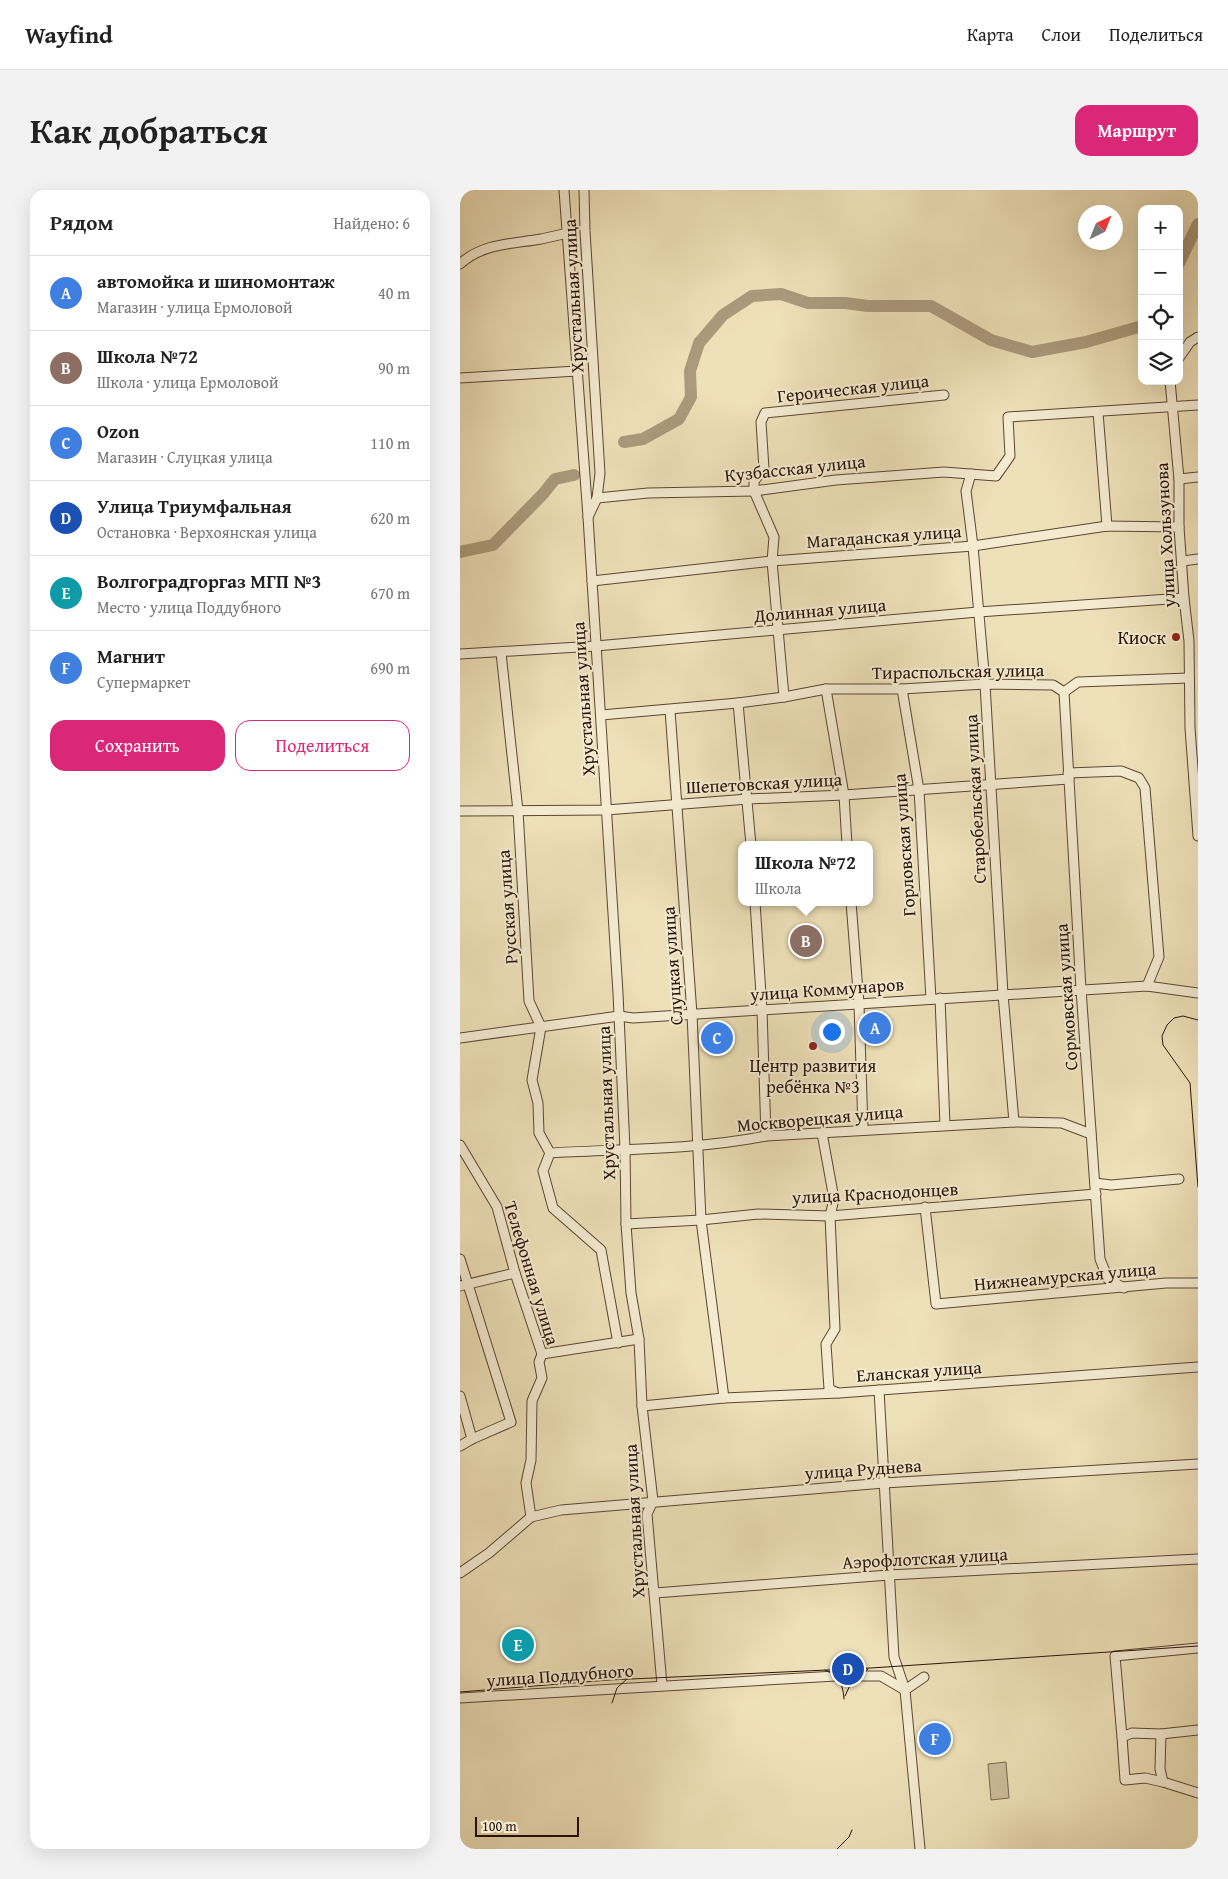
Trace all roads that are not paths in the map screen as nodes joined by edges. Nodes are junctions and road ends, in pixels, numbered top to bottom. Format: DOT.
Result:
graph roads {
  1 [pos="564,190"];
  2 [pos="584,190"];
  3 [pos="568,233"];
  4 [pos="462,261"];
  5 [pos="1198,337"];
  6 [pos="1183,352"];
  7 [pos="577,371"];
  8 [pos="460,378"];
  9 [pos="1170,385"];
  10 [pos="944,395"];
  11 [pos="1198,405"];
  12 [pos="1172,408"];
  13 [pos="1098,412"];
  14 [pos="971,474"];
  15 [pos="1198,477"];
  16 [pos="1179,479"];
  17 [pos="754,491"];
  18 [pos="597,498"];
  19 [pos="588,517"];
  20 [pos="1107,526"];
  21 [pos="1179,527"];
  22 [pos="973,546"];
  23 [pos="1198,559"];
  24 [pos="1182,561"];
  25 [pos="772,562"];
  26 [pos="592,581"];
  27 [pos="1184,598"];
  28 [pos="978,612"];
  29 [pos="779,630"];
  30 [pos="1193,641"];
  31 [pos="596,646"];
  32 [pos="500,653"];
  33 [pos="460,654"];
  34 [pos="1189,678"];
  35 [pos="985,684"];
  36 [pos="826,689"];
  37 [pos="902,689"];
  38 [pos="1064,692"];
  39 [pos="784,697"];
  40 [pos="738,703"];
  41 [pos="670,710"];
  42 [pos="601,715"];
  43 [pos="1194,727"];
  44 [pos="1069,776"];
  45 [pos="990,785"];
  46 [pos="918,790"];
  47 [pos="844,795"];
  48 [pos="748,799"];
  49 [pos="678,805"];
  50 [pos="606,810"];
  51 [pos="460,811"];
  52 [pos="518,811"];
  53 [pos="1197,812"];
  54 [pos="1198,836"];
  55 [pos="751,841"];
  56 [pos="847,841"];
  57 [pos="755,906"];
  58 [pos="851,906"];
  59 [pos="1147,986"];
  60 [pos="1081,989"];
  61 [pos="1198,993"];
  62 [pos="1003,994"];
  63 [pos="935,999"];
  64 [pos="859,1004"];
  65 [pos="762,1010"];
  66 [pos="692,1014"];
  67 [pos="619,1016"];
  68 [pos="540,1027"];
  69 [pos="461,1035"];
  70 [pos="1014,1122"];
  71 [pos="945,1125"];
  72 [pos="863,1130"];
  73 [pos="822,1133"];
  74 [pos="1092,1134"];
  75 [pos="766,1136"];
  76 [pos="460,1145"];
  77 [pos="697,1145"];
  78 [pos="625,1149"];
  79 [pos="550,1153"];
  80 [pos="1179,1179"];
  81 [pos="1095,1184"];
  82 [pos="1096,1194"];
  83 [pos="925,1207"];
  84 [pos="830,1216"];
  85 [pos="701,1220"];
  86 [pos="626,1224"];
  87 [pos="460,1259"];
  88 [pos="515,1273"];
  89 [pos="1198,1283"];
  90 [pos="464,1285"];
  91 [pos="1124,1288"];
  92 [pos="639,1339"];
  93 [pos="618,1343"];
  94 [pos="542,1354"];
  95 [pos="1198,1367"];
  96 [pos="879,1390"];
  97 [pos="839,1393"];
  98 [pos="460,1396"];
  99 [pos="724,1398"];
  100 [pos="642,1406"];
  101 [pos="472,1439"];
  102 [pos="460,1446"];
  103 [pos="1198,1464"];
  104 [pos="884,1483"];
  105 [pos="654,1501"];
  106 [pos="531,1517"];
  107 [pos="1198,1559"];
  108 [pos="460,1573"];
  109 [pos="889,1575"];
  110 [pos="655,1594"];
  111 [pos="1198,1648"];
  112 [pos="924,1677"];
  113 [pos="662,1685"];
  114 [pos="905,1690"];
  115 [pos="460,1698"];
  116 [pos="1198,1730"];
  117 [pos="1161,1734"];
  118 [pos="1122,1737"];
  119 [pos="1163,1782"];
  120 [pos="1198,1793"];
  121 [pos="920,1849"];
  1 -- 3 [label="street, Хрустальная улица"];
  2 -- 18 [label="street, Хрустальная улица"];
  3 -- 4 [label="street"];
  3 -- 7 [label="street, Хрустальная улица"];
  5 -- 6 [label="street"];
  7 -- 8 [label="street"];
  7 -- 19 [label="street, Хрустальная улица"];
  9 -- 12 [label="street, улица Хользунова"];
  10 -- 17 [label="street, Героическая улица"];
  11 -- 12 [label="street"];
  12 -- 13 [label="street"];
  12 -- 16 [label="street, улица Хользунова"];
  13 -- 14 [label="street, Кузбасская улица"];
  13 -- 20 [label="street"];
  14 -- 17 [label="street, Кузбасская улица"];
  14 -- 22 [label="street, Старобельская улица"];
  15 -- 16 [label="street"];
  16 -- 21 [label="street, улица Хользунова"];
  17 -- 18 [label="street, Кузбасская улица"];
  17 -- 25 [label="street"];
  18 -- 19 [label="street, Хрустальная улица"];
  19 -- 26 [label="street, Хрустальная улица"];
  20 -- 21 [label="street, Магаданская улица"];
  20 -- 22 [label="street, Магаданская улица"];
  21 -- 24 [label="street, улица Хользунова"];
  22 -- 25 [label="street, Магаданская улица"];
  22 -- 28 [label="street, Старобельская улица"];
  23 -- 24 [label="street"];
  24 -- 27 [label="street, улица Хользунова"];
  25 -- 26 [label="street, Магаданская улица"];
  25 -- 29 [label="street"];
  26 -- 31 [label="street, Хрустальная улица"];
  27 -- 28 [label="street, Долинная улица"];
  27 -- 30 [label="street, улица Хользунова"];
  28 -- 29 [label="street, Долинная улица"];
  28 -- 35 [label="street, Старобельская улица"];
  29 -- 31 [label="street, Долинная улица"];
  29 -- 39 [label="street"];
  30 -- 34 [label="street, улица Хользунова"];
  31 -- 32 [label="street, Долинная улица"];
  31 -- 42 [label="street, Хрустальная улица"];
  32 -- 33 [label="street, Долинная улица"];
  32 -- 52 [label="street, Русская улица"];
  34 -- 38 [label="street, Тираспольская улица"];
  34 -- 43 [label="street, улица Хользунова"];
  35 -- 37 [label="street, Тираспольская улица"];
  35 -- 38 [label="street, Тираспольская улица"];
  35 -- 45 [label="street, Старобельская улица"];
  36 -- 37 [label="street, Тираспольская улица"];
  36 -- 39 [label="street, Тираспольская улица"];
  36 -- 47 [label="street"];
  37 -- 46 [label="street, Горловская улица"];
  38 -- 44 [label="street, Сормовская улица"];
  39 -- 40 [label="street, Тираспольская улица"];
  40 -- 41 [label="street"];
  40 -- 48 [label="street"];
  41 -- 42 [label="street"];
  41 -- 49 [label="street, Слуцкая улица"];
  42 -- 50 [label="street, Хрустальная улица"];
  43 -- 53 [label="street, улица Хользунова"];
  44 -- 45 [label="street, Шепетовская улица"];
  44 -- 59 [label="street, Шепетовская улица"];
  44 -- 60 [label="street, Сормовская улица"];
  45 -- 46 [label="street, Шепетовская улица"];
  45 -- 62 [label="street, Старобельская улица"];
  46 -- 47 [label="street, Шепетовская улица"];
  46 -- 63 [label="street, Горловская улица"];
  47 -- 48 [label="street, Шепетовская улица"];
  47 -- 56 [label="street"];
  48 -- 49 [label="street, Шепетовская улица"];
  48 -- 55 [label="street"];
  49 -- 50 [label="street, Шепетовская улица"];
  49 -- 66 [label="street, Слуцкая улица"];
  50 -- 52 [label="street, Шепетовская улица"];
  50 -- 67 [label="street, Хрустальная улица"];
  51 -- 52 [label="street, Шепетовская улица"];
  52 -- 68 [label="street, Русская улица"];
  53 -- 54 [label="street, улица Хользунова"];
  57 -- 65 [label="street"];
  58 -- 64 [label="street"];
  59 -- 60 [label="street, улица Коммунаров"];
  59 -- 61 [label="street, улица Коммунаров"];
  60 -- 62 [label="street, улица Коммунаров"];
  60 -- 74 [label="street, Сормовская улица"];
  62 -- 63 [label="street, улица Коммунаров"];
  62 -- 70 [label="street, Старобельская улица"];
  63 -- 64 [label="street, улица Коммунаров"];
  63 -- 71 [label="street, Горловская улица"];
  64 -- 65 [label="street, улица Коммунаров"];
  64 -- 72 [label="street"];
  65 -- 66 [label="street, улица Коммунаров"];
  65 -- 75 [label="street"];
  66 -- 67 [label="street, улица Коммунаров"];
  66 -- 77 [label="street, Слуцкая улица"];
  67 -- 68 [label="street, улица Коммунаров"];
  67 -- 78 [label="street, Хрустальная улица"];
  68 -- 69 [label="street, улица Коммунаров"];
  68 -- 79 [label="street, Русская улица"];
  70 -- 71 [label="street, Москворецкая улица"];
  70 -- 74 [label="street, Москворецкая улица"];
  71 -- 72 [label="street, Москворецкая улица"];
  72 -- 73 [label="street, Москворецкая улица"];
  73 -- 75 [label="street, Москворецкая улица"];
  73 -- 84 [label="street"];
  74 -- 81 [label="street, Сормовская улица"];
  75 -- 77 [label="street, Москворецкая улица"];
  76 -- 88 [label="street, Телефонная улица"];
  77 -- 78 [label="street, Москворецкая улица"];
  77 -- 85 [label="street, Слуцкая улица"];
  78 -- 79 [label="street, Москворецкая улица"];
  78 -- 86 [label="street, Хрустальная улица"];
  79 -- 93 [label="street"];
  80 -- 81 [label="street"];
  81 -- 82 [label="street, Сормовская улица"];
  82 -- 83 [label="street, улица Краснодонцев"];
  82 -- 91 [label="street, Сормовская улица"];
  83 -- 84 [label="street, улица Краснодонцев"];
  83 -- 91 [label="street, Нижнеамурская улица"];
  84 -- 85 [label="street, улица Краснодонцев"];
  84 -- 97 [label="street"];
  85 -- 86 [label="street, улица Краснодонцев"];
  85 -- 99 [label="street, Слуцкая улица"];
  86 -- 92 [label="street, Хрустальная улица"];
  87 -- 90 [label="street"];
  88 -- 90 [label="street"];
  88 -- 94 [label="street, Телефонная улица"];
  89 -- 91 [label="street, Нижнеамурская улица"];
  90 -- 101 [label="street"];
  92 -- 93 [label="street"];
  92 -- 100 [label="street, Хрустальная улица"];
  93 -- 94 [label="street"];
  94 -- 106 [label="street, Телефонная улица"];
  95 -- 96 [label="street, Еланская улица"];
  96 -- 97 [label="street, Еланская улица"];
  96 -- 104 [label="street"];
  97 -- 99 [label="street, Еланская улица"];
  98 -- 101 [label="street"];
  99 -- 100 [label="street, Еланская улица"];
  100 -- 105 [label="street, Хрустальная улица"];
  101 -- 102 [label="street"];
  103 -- 104 [label="street, улица Руднева"];
  104 -- 105 [label="street, улица Руднева"];
  104 -- 109 [label="street"];
  105 -- 106 [label="street, улица Руднева"];
  105 -- 110 [label="street, Хрустальная улица"];
  106 -- 108 [label="street"];
  107 -- 109 [label="street, Аэрофлотская улица"];
  109 -- 110 [label="street, Аэрофлотская улица"];
  109 -- 114 [label="street"];
  110 -- 113 [label="street, Хрустальная улица"];
  111 -- 118 [label="street"];
  112 -- 114 [label="street"];
  113 -- 114 [label="street, улица Поддубного"];
  113 -- 115 [label="street, улица Поддубного"];
  114 -- 121 [label="street"];
  116 -- 117 [label="street"];
  117 -- 118 [label="street"];
  117 -- 119 [label="street"];
  118 -- 119 [label="street"];
  119 -- 120 [label="street"];
}
